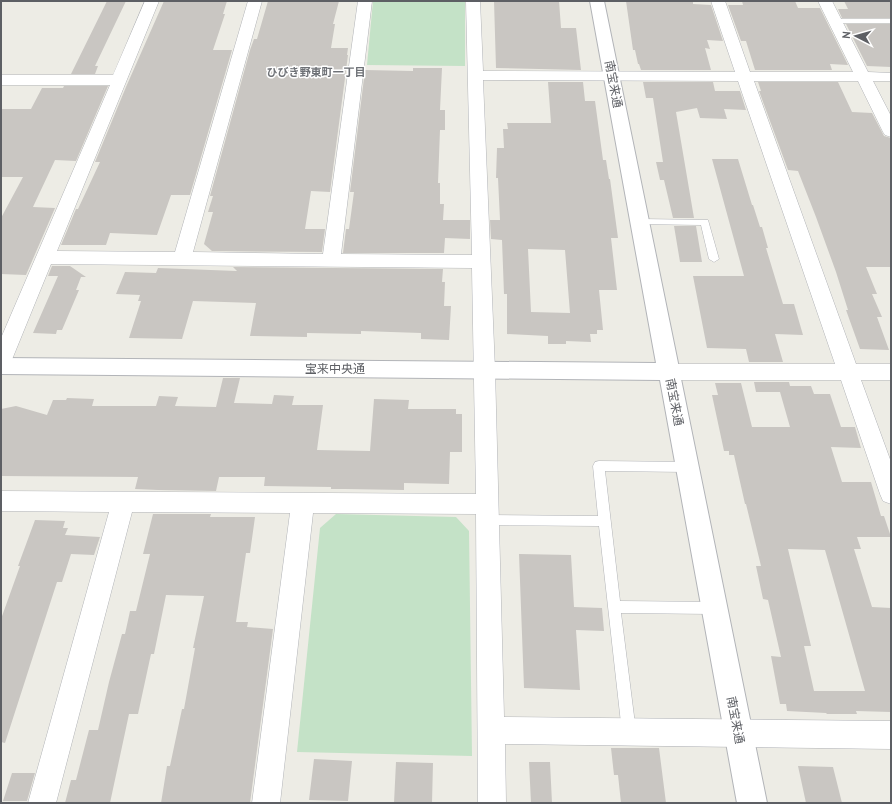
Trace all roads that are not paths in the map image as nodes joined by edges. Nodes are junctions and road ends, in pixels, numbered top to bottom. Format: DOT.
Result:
graph roads {
  1 [pos="152,1"];
  2 [pos="254,1"];
  3 [pos="365,1"];
  4 [pos="473,1"];
  5 [pos="597,1"];
  6 [pos="718,1"];
  7 [pos="825,1"];
  8 [pos="835,21"];
  9 [pos="891,21"];
  10 [pos="475,75"];
  11 [pos="612,76"];
  12 [pos="744,76"];
  13 [pos="863,76"];
  14 [pos="891,77"];
  15 [pos="1,80"];
  16 [pos="119,80"];
  17 [pos="891,132"];
  18 [pos="640,222"];
  19 [pos="45,257"];
  20 [pos="182,259"];
  21 [pos="714,259"];
  22 [pos="331,261"];
  23 [pos="482,262"];
  24 [pos="1,362"];
  25 [pos="1,366"];
  26 [pos="486,370"];
  27 [pos="670,372"];
  28 [pos="848,372"];
  29 [pos="891,372"];
  30 [pos="688,467"];
  31 [pos="891,494"];
  32 [pos="1,501"];
  33 [pos="123,502"];
  34 [pos="303,503"];
  35 [pos="487,512"];
  36 [pos="605,521"];
  37 [pos="614,607"];
  38 [pos="714,608"];
  39 [pos="490,730"];
  40 [pos="628,732"];
  41 [pos="738,734"];
  42 [pos="891,735"];
  43 [pos="42,803"];
  44 [pos="266,803"];
  45 [pos="492,803"];
  46 [pos="752,803"];
  1 -- 16 [label="street"];
  2 -- 20 [label="street"];
  3 -- 22 [label="street"];
  4 -- 10 [label="street"];
  5 -- 11 [label="street, 南宝来通"];
  6 -- 12 [label="street"];
  7 -- 8 [label="street"];
  8 -- 9 [label="lane"];
  8 -- 13 [label="street"];
  10 -- 11 [label="street"];
  10 -- 23 [label="street"];
  11 -- 12 [label="street"];
  11 -- 18 [label="street, 南宝来通"];
  12 -- 13 [label="street"];
  12 -- 28 [label="street"];
  13 -- 14 [label="street"];
  13 -- 17 [label="street"];
  15 -- 16 [label="street"];
  16 -- 19 [label="street"];
  18 -- 21 [label="lane"];
  18 -- 27 [label="street, 南宝来通"];
  19 -- 20 [label="street"];
  19 -- 24 [label="street"];
  20 -- 22 [label="street"];
  22 -- 23 [label="street"];
  23 -- 26 [label="street"];
  25 -- 26 [label="street, 宝来中央通"];
  26 -- 27 [label="street, 宝来中央通"];
  26 -- 35 [label="street"];
  27 -- 28 [label="street"];
  27 -- 30 [label="street, 南宝来通"];
  28 -- 29 [label="street"];
  28 -- 31 [label="street"];
  30 -- 36 [label="lane"];
  30 -- 38 [label="street, 南宝来通"];
  32 -- 33 [label="street"];
  33 -- 34 [label="street"];
  33 -- 43 [label="street"];
  34 -- 35 [label="street"];
  34 -- 44 [label="street"];
  35 -- 36 [label="lane"];
  35 -- 39 [label="street"];
  36 -- 37 [label="lane"];
  37 -- 38 [label="lane"];
  37 -- 40 [label="lane"];
  38 -- 41 [label="street, 南宝来通"];
  39 -- 40 [label="street"];
  39 -- 45 [label="street"];
  40 -- 41 [label="street"];
  41 -- 42 [label="street"];
  41 -- 46 [label="street, 南宝来通"];
}
